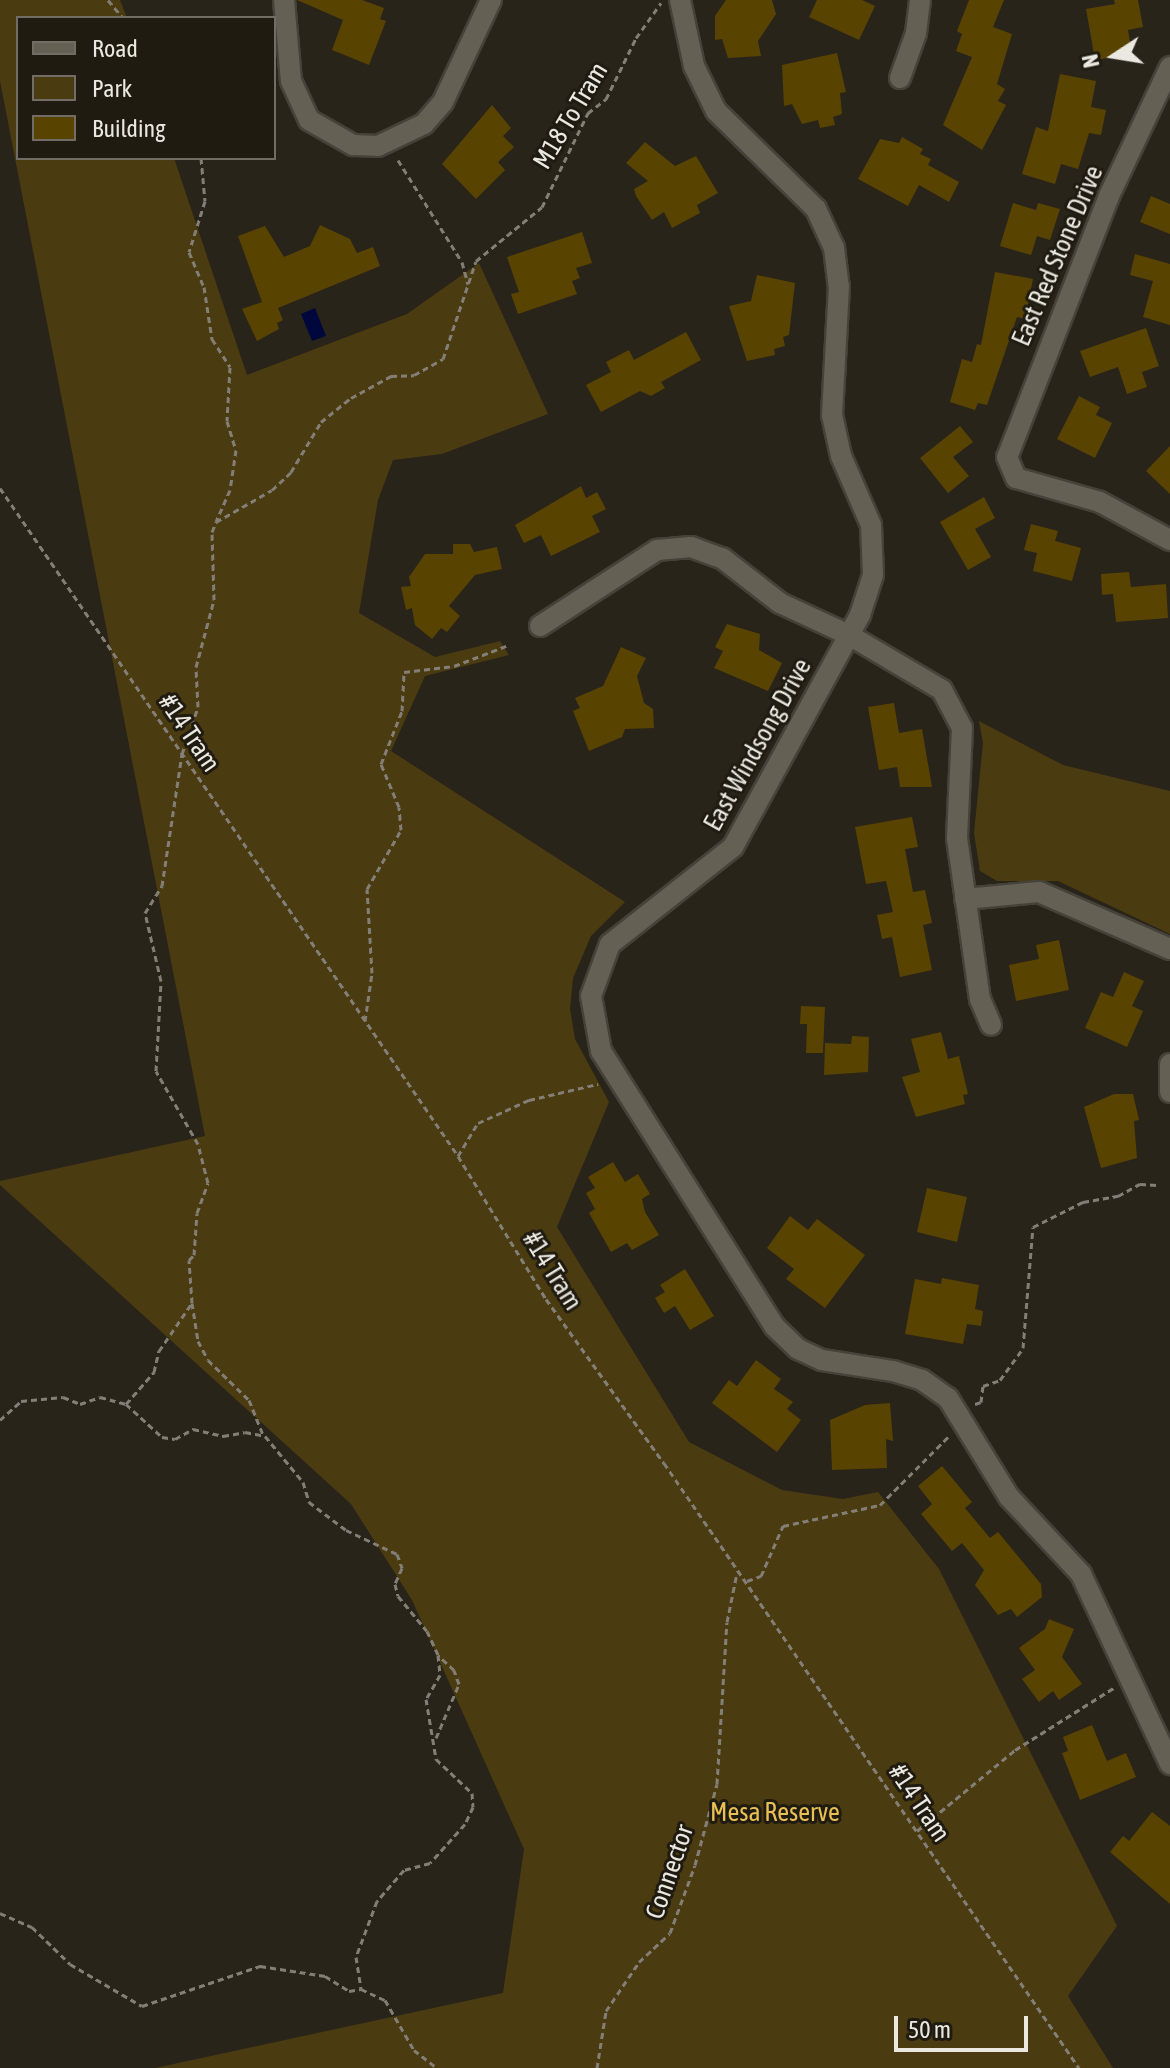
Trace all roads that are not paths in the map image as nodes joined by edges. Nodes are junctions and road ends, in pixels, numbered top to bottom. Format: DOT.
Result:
graph roads {
  1 [pos="284,0"];
  2 [pos="491,0"];
  3 [pos="920,0"];
  4 [pos="671,1"];
  5 [pos="1170,67"];
  6 [pos="900,78"];
  7 [pos="1170,540"];
  8 [pos="540,626"];
  9 [pos="849,635"];
  10 [pos="965,899"];
  11 [pos="1170,949"];
  12 [pos="991,1025"];
  13 [pos="1170,1064"];
  14 [pos="1170,1092"];
  15 [pos="1170,1764"];
  1 -- 2 [label="street"];
  3 -- 6 [label="street"];
  4 -- 9 [label="street, East Windsong Drive"];
  5 -- 7 [label="street, East Red Stone Drive"];
  8 -- 9 [label="street"];
  9 -- 10 [label="street"];
  9 -- 15 [label="street, East Windsong Drive"];
  10 -- 11 [label="street"];
  10 -- 12 [label="street"];
  13 -- 14 [label="street"];
}
